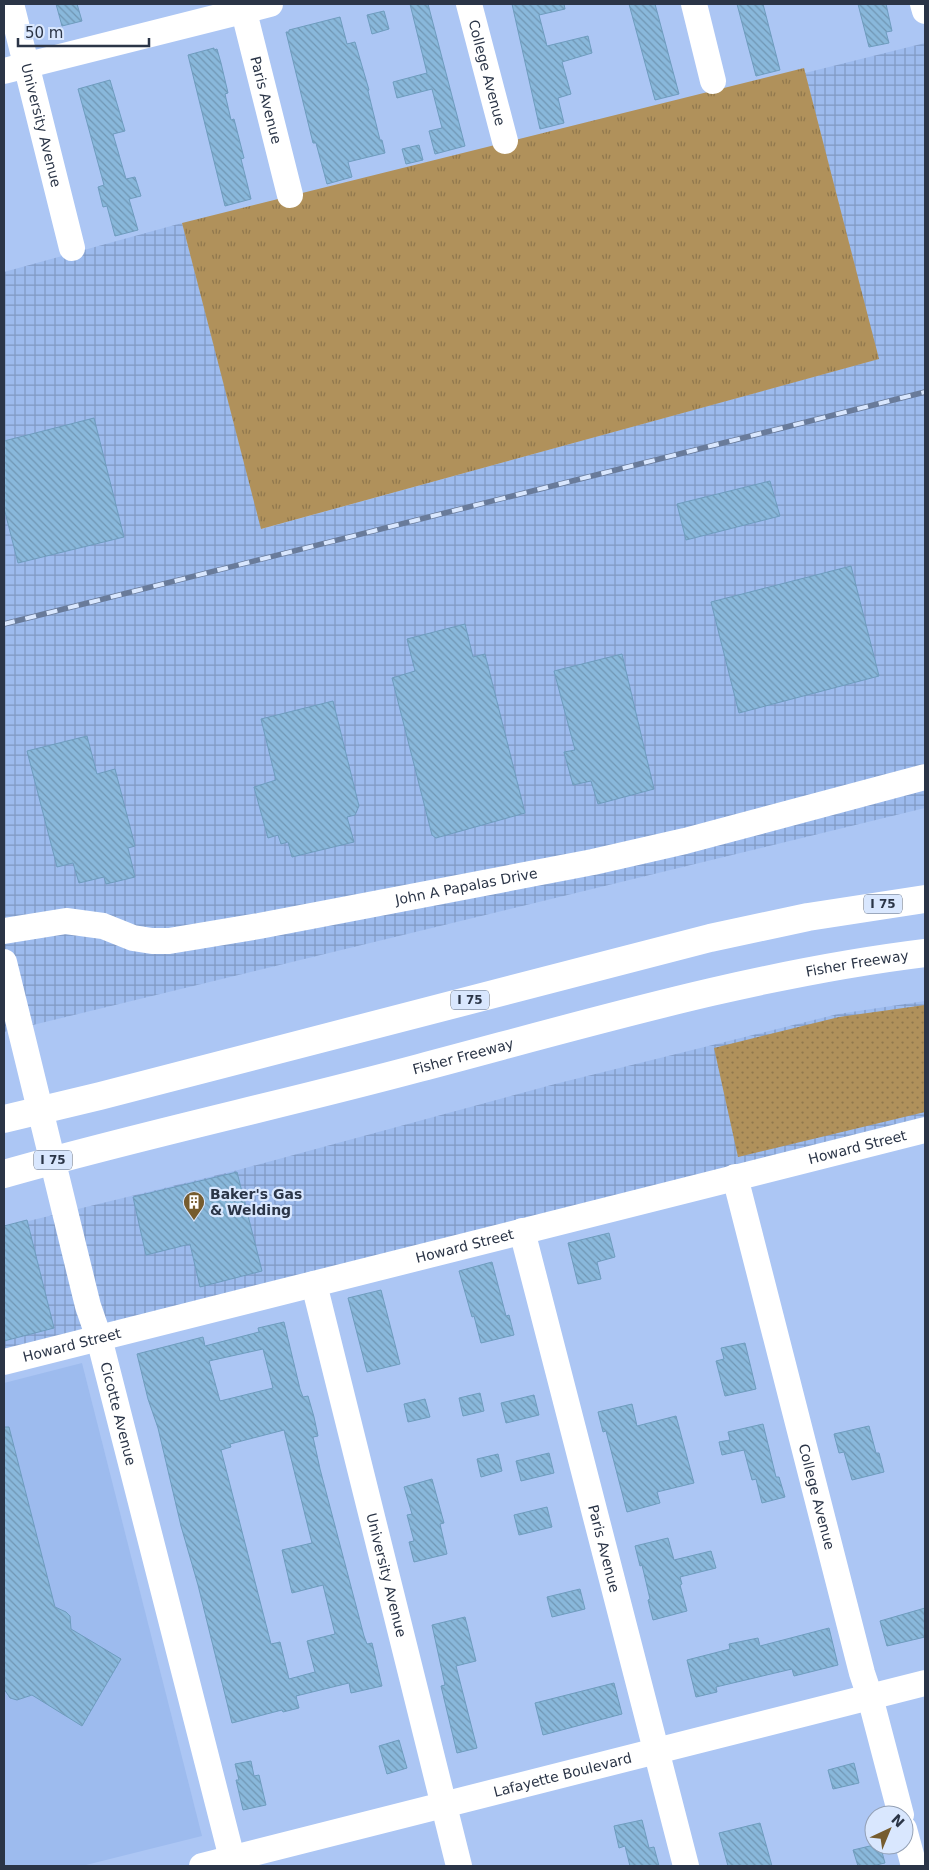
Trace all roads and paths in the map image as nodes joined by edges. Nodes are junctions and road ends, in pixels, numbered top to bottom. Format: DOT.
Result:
graph roads {
  1 [pos="11,4"];
  2 [pos="270,4"];
  3 [pos="469,4"];
  4 [pos="694,4"];
  5 [pos="924,4"];
  6 [pos="243,7"];
  7 [pos="925,11"];
  8 [pos="15,68"];
  9 [pos="713,81"];
  10 [pos="505,141"];
  11 [pos="290,195"];
  12 [pos="72,248"];
  13 [pos="925,777"];
  14 [pos="925,899"];
  15 [pos="4,932"];
  16 [pos="925,953"];
  17 [pos="4,962"];
  18 [pos="4,1119"];
  19 [pos="925,1130"];
  20 [pos="4,1174"];
  21 [pos="735,1178"];
  22 [pos="522,1231"];
  23 [pos="314,1284"];
  24 [pos="98,1338"];
  25 [pos="4,1362"];
  26 [pos="925,1683"];
  27 [pos="870,1696"];
  28 [pos="657,1751"];
  29 [pos="444,1805"];
  30 [pos="897,1805"];
  31 [pos="233,1862"];
  32 [pos="202,1866"];
  33 [pos="460,1866"];
  34 [pos="686,1866"];
  1 -- 8 [label="street, University Avenue"];
  2 -- 6 [label="street"];
  3 -- 10 [label="street, College Avenue"];
  4 -- 9 [label="street"];
  5 -- 7 [label="street"];
  6 -- 8 [label="street"];
  6 -- 11 [label="street, Paris Avenue"];
  8 -- 12 [label="street, University Avenue"];
  13 -- 15 [label="street, John A Papalas Drive"];
  14 -- 18 [label="highway, I 75"];
  16 -- 20 [label="highway, Fisher Freeway / I 75"];
  17 -- 24 [label="street, Cicotte Avenue"];
  19 -- 21 [label="street, Howard Street"];
  21 -- 22 [label="street, Howard Street"];
  21 -- 27 [label="street, College Avenue"];
  22 -- 23 [label="street, Howard Street"];
  22 -- 28 [label="street, Paris Avenue"];
  23 -- 24 [label="street, Howard Street"];
  23 -- 29 [label="street, University Avenue"];
  24 -- 25 [label="street, Howard Street"];
  24 -- 31 [label="street, Cicotte Avenue"];
  26 -- 27 [label="street, Lafayette Boulevard"];
  27 -- 28 [label="street, Lafayette Boulevard"];
  27 -- 30 [label="street, College Avenue"];
  28 -- 29 [label="street, Lafayette Boulevard"];
  28 -- 34 [label="street, Paris Avenue"];
  29 -- 31 [label="street, Lafayette Boulevard"];
  29 -- 33 [label="street, University Avenue"];
  31 -- 32 [label="street, Lafayette Boulevard"];
}
